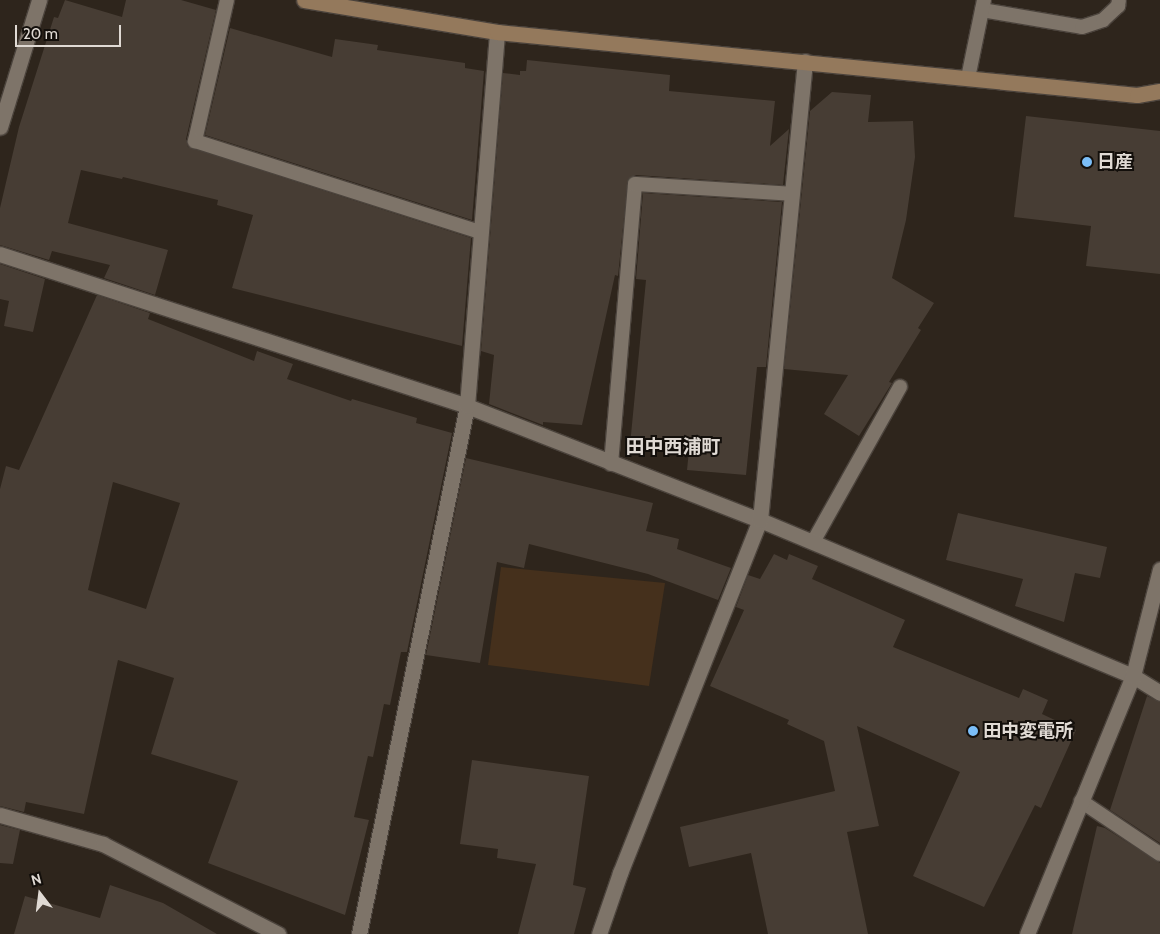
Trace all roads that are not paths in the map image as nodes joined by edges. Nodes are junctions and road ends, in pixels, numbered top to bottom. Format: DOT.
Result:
graph roads {
  1 [pos="39,0"];
  2 [pos="227,0"];
  3 [pos="304,0"];
  4 [pos="1119,0"];
  5 [pos="983,5"];
  6 [pos="497,32"];
  7 [pos="805,61"];
  8 [pos="968,78"];
  9 [pos="1160,91"];
  10 [pos="0,127"];
  11 [pos="792,194"];
  12 [pos="481,232"];
  13 [pos="0,254"];
  14 [pos="900,386"];
  15 [pos="467,406"];
  16 [pos="611,464"];
  17 [pos="760,520"];
  18 [pos="813,542"];
  19 [pos="1160,569"];
  20 [pos="1133,676"];
  21 [pos="1160,693"];
  22 [pos="1080,801"];
  23 [pos="0,815"];
  24 [pos="1160,854"];
  25 [pos="259,930"];
  26 [pos="278,934"];
  27 [pos="359,934"];
  28 [pos="599,934"];
  29 [pos="1026,934"];
  1 -- 10 [label="street"];
  2 -- 12 [label="lane"];
  3 -- 6 [label="street"];
  4 -- 5 [label="lane"];
  5 -- 8 [label="lane"];
  6 -- 7 [label="street"];
  6 -- 12 [label="street"];
  7 -- 8 [label="street"];
  7 -- 11 [label="street"];
  8 -- 9 [label="street"];
  11 -- 16 [label="lane"];
  11 -- 17 [label="street"];
  12 -- 15 [label="street"];
  13 -- 15 [label="street"];
  14 -- 18 [label="lane"];
  15 -- 16 [label="street"];
  15 -- 27 [label="street"];
  16 -- 17 [label="street"];
  17 -- 18 [label="street"];
  17 -- 28 [label="street"];
  18 -- 20 [label="street"];
  19 -- 20 [label="street"];
  20 -- 21 [label="street"];
  20 -- 22 [label="street"];
  22 -- 24 [label="lane"];
  22 -- 29 [label="street"];
  23 -- 25 [label="street"];
  25 -- 26 [label="street"];
}
